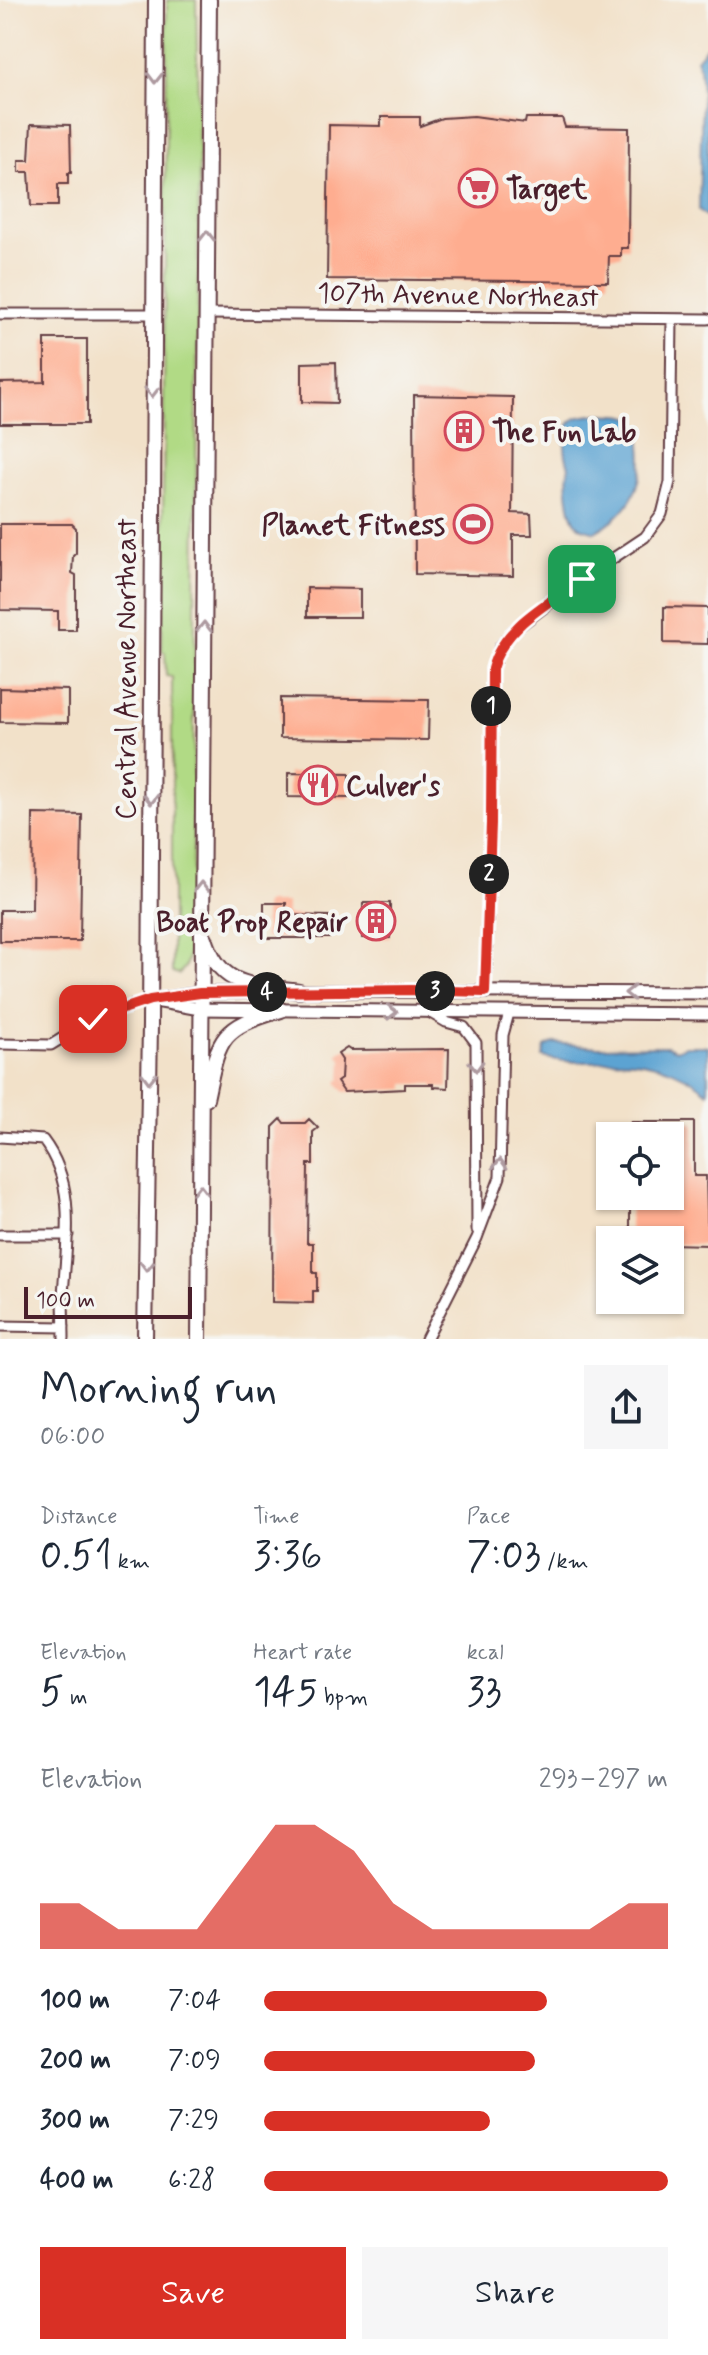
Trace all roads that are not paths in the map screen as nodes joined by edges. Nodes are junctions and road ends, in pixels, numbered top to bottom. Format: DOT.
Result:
graph roads {
  1 [pos="156,0"];
  2 [pos="209,0"];
  3 [pos="0,314"];
  4 [pos="152,314"];
  5 [pos="207,314"];
  6 [pos="672,319"];
  7 [pos="708,319"];
  8 [pos="201,923"];
  9 [pos="299,991"];
  10 [pos="485,992"];
  11 [pos="200,993"];
  12 [pos="708,993"];
  13 [pos="150,1000"];
  14 [pos="200,1009"];
  15 [pos="281,1010"];
  16 [pos="429,1012"];
  17 [pos="509,1013"];
  18 [pos="708,1016"];
  19 [pos="0,1044"];
  20 [pos="200,1127"];
  21 [pos="0,1137"];
  22 [pos="0,1235"];
  23 [pos="68,1235"];
  24 [pos="477,1238"];
  25 [pos="0,1326"];
  26 [pos="64,1327"];
  27 [pos="64,1339"];
  28 [pos="145,1339"];
  29 [pos="199,1339"];
  30 [pos="426,1339"];
  1 -- 4 [label="highway, Central Avenue Northeast, one-way"];
  5 -- 2 [label="highway, one-way"];
  3 -- 4 [label="street"];
  4 -- 13 [label="highway, Central Avenue Northeast, one-way"];
  5 -- 6 [label="street, 107th Avenue Northeast"];
  8 -- 5 [label="highway, one-way"];
  6 -- 7 [label="street, 107th Avenue Northeast"];
  6 -- 10 [label="street"];
  8 -- 9 [label="highway"];
  8 -- 11 [label="highway"];
  9 -- 10 [label="street"];
  9 -- 11 [label="street"];
  12 -- 10 [label="street, one-way"];
  11 -- 13 [label="street"];
  11 -- 14 [label="highway"];
  13 -- 14 [label="street"];
  13 -- 19 [label="street"];
  13 -- 28 [label="highway, Central Avenue Northeast, one-way"];
  14 -- 15 [label="street"];
  14 -- 20 [label="highway"];
  15 -- 16 [label="street, one-way"];
  15 -- 20 [label="highway"];
  16 -- 17 [label="street"];
  16 -- 24 [label="street, one-way"];
  17 -- 18 [label="street"];
  24 -- 17 [label="street, one-way"];
  29 -- 20 [label="highway, one-way"];
  21 -- 23 [label="street"];
  22 -- 23 [label="street"];
  23 -- 26 [label="street"];
  24 -- 30 [label="street"];
  25 -- 26 [label="street"];
  26 -- 27 [label="street"];
}
